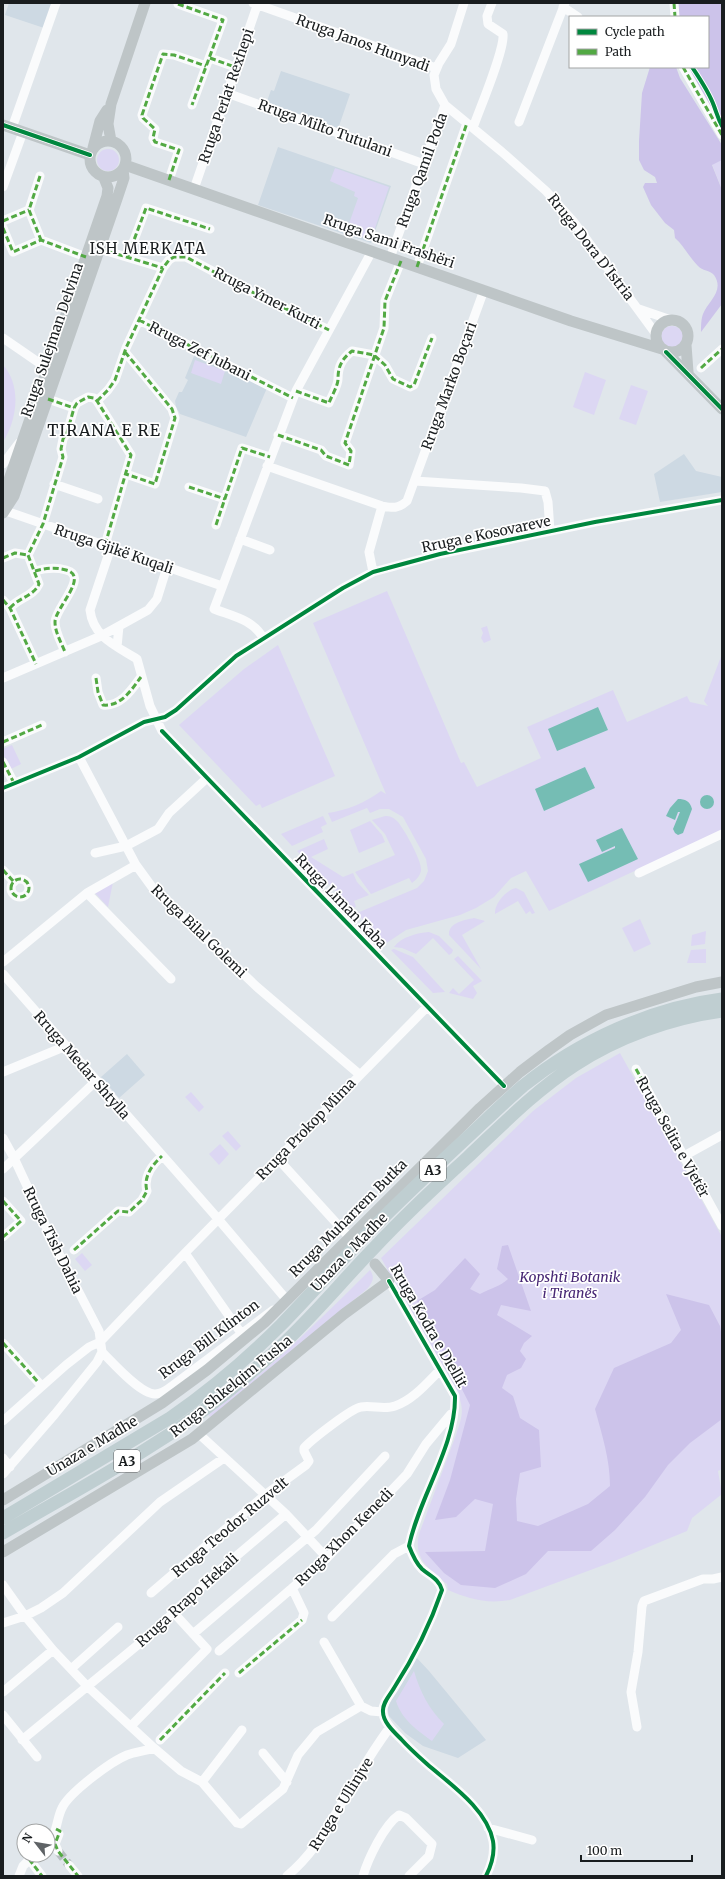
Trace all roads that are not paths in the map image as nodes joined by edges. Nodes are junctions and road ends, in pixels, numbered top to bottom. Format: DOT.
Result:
graph roads {
  1 [pos="56,3"];
  2 [pos="146,3"];
  3 [pos="464,3"];
  4 [pos="492,3"];
  5 [pos="674,3"];
  6 [pos="178,4"];
  7 [pos="256,4"];
  8 [pos="564,5"];
  9 [pos="577,16"];
  10 [pos="675,16"];
  11 [pos="208,62"];
  12 [pos="235,67"];
  13 [pos="436,68"];
  14 [pos="684,68"];
  15 [pos="227,93"];
  16 [pos="110,104"];
  17 [pos="445,105"];
  18 [pos="192,106"];
  19 [pos="519,122"];
  20 [pos="470,125"];
  21 [pos="7,126"];
  22 [pos="23,132"];
  23 [pos="722,135"];
  24 [pos="111,141"];
  25 [pos="91,151"];
  26 [pos="424,164"];
  27 [pos="124,168"];
  28 [pos="40,176"];
  29 [pos="104,178"];
  30 [pos="169,180"];
  31 [pos="3,187"];
  32 [pos="194,189"];
  33 [pos="28,210"];
  34 [pos="3,221"];
  35 [pos="3,228"];
  36 [pos="210,230"];
  37 [pos="42,240"];
  38 [pos="100,249"];
  39 [pos="372,251"];
  40 [pos="128,256"];
  41 [pos="86,257"];
  42 [pos="395,259"];
  43 [pos="417,267"];
  44 [pos="163,268"];
  45 [pos="484,290"];
  46 [pos="639,309"];
  47 [pos="139,320"];
  48 [pos="671,320"];
  49 [pos="329,330"];
  50 [pos="656,334"];
  51 [pos="3,338"];
  52 [pos="432,338"];
  53 [pos="643,343"];
  54 [pos="686,345"];
  55 [pos="722,349"];
  56 [pos="664,350"];
  57 [pos="125,352"];
  58 [pos="374,355"];
  59 [pos="700,368"];
  60 [pos="48,369"];
  61 [pos="688,372"];
  62 [pos="294,394"];
  63 [pos="48,399"];
  64 [pos="97,401"];
  65 [pos="74,408"];
  66 [pos="34,409"];
  67 [pos="722,409"];
  68 [pos="278,435"];
  69 [pos="270,457"];
  70 [pos="3,464"];
  71 [pos="267,466"];
  72 [pos="126,474"];
  73 [pos="415,481"];
  74 [pos="54,484"];
  75 [pos="189,487"];
  76 [pos="7,495"];
  77 [pos="98,499"];
  78 [pos="225,499"];
  79 [pos="722,500"];
  80 [pos="382,506"];
  81 [pos="4,511"];
  82 [pos="43,524"];
  83 [pos="216,525"];
  84 [pos="550,531"];
  85 [pos="240,539"];
  86 [pos="108,546"];
  87 [pos="270,550"];
  88 [pos="28,555"];
  89 [pos="3,558"];
  90 [pos="167,567"];
  91 [pos="35,571"];
  92 [pos="373,572"];
  93 [pos="222,586"];
  94 [pos="3,600"];
  95 [pos="10,608"];
  96 [pos="119,626"];
  97 [pos="101,636"];
  98 [pos="263,638"];
  99 [pos="117,647"];
  100 [pos="65,652"];
  101 [pos="36,664"];
  102 [pos="142,677"];
  103 [pos="3,678"];
  104 [pos="96,678"];
  105 [pos="155,719"];
  106 [pos="42,725"];
  107 [pos="3,742"];
  108 [pos="79,757"];
  109 [pos="3,762"];
  110 [pos="207,778"];
  111 [pos="14,783"];
  112 [pos="3,788"];
  113 [pos="722,834"];
  114 [pos="126,846"];
  115 [pos="96,853"];
  116 [pos="136,865"];
  117 [pos="3,870"];
  118 [pos="638,873"];
  119 [pos="14,882"];
  120 [pos="87,893"];
  121 [pos="3,962"];
  122 [pos="3,974"];
  123 [pos="171,979"];
  124 [pos="722,982"];
  125 [pos="722,990"];
  126 [pos="722,999"];
  127 [pos="427,1007"];
  128 [pos="722,1011"];
  129 [pos="722,1018"];
  130 [pos="66,1046"];
  131 [pos="581,1055"];
  132 [pos="636,1069"];
  133 [pos="3,1072"];
  134 [pos="359,1074"];
  135 [pos="96,1081"];
  136 [pos="504,1086"];
  137 [pos="722,1135"];
  138 [pos="3,1138"];
  139 [pos="162,1156"];
  140 [pos="684,1156"];
  141 [pos="14,1158"];
  142 [pos="278,1159"];
  143 [pos="3,1169"];
  144 [pos="3,1201"];
  145 [pos="218,1219"];
  146 [pos="722,1226"];
  147 [pos="3,1237"];
  148 [pos="351,1239"];
  149 [pos="74,1250"];
  150 [pos="185,1252"];
  151 [pos="375,1264"];
  152 [pos="388,1281"];
  153 [pos="286,1300"];
  154 [pos="278,1307"];
  155 [pos="241,1333"];
  156 [pos="100,1342"];
  157 [pos="3,1343"];
  158 [pos="102,1352"];
  159 [pos="440,1370"];
  160 [pos="39,1383"];
  161 [pos="173,1400"];
  162 [pos="455,1408"];
  163 [pos="3,1421"];
  164 [pos="196,1430"];
  165 [pos="385,1456"];
  166 [pos="3,1458"];
  167 [pos="224,1458"];
  168 [pos="101,1459"];
  169 [pos="10,1467"];
  170 [pos="3,1474"];
  171 [pos="265,1495"];
  172 [pos="62,1499"];
  173 [pos="3,1500"];
  174 [pos="3,1510"];
  175 [pos="286,1514"];
  176 [pos="3,1518"];
  177 [pos="3,1533"];
  178 [pos="308,1537"];
  179 [pos="3,1540"];
  180 [pos="409,1546"];
  181 [pos="3,1552"];
  182 [pos="327,1558"];
  183 [pos="722,1577"];
  184 [pos="3,1585"];
  185 [pos="292,1588"];
  186 [pos="151,1593"];
  187 [pos="173,1612"];
  188 [pos="25,1616"];
  189 [pos="332,1617"];
  190 [pos="3,1623"];
  191 [pos="118,1627"];
  192 [pos="193,1634"];
  193 [pos="324,1642"];
  194 [pos="53,1650"];
  195 [pos="219,1651"];
  196 [pos="71,1669"];
  197 [pos="225,1673"];
  198 [pos="239,1673"];
  199 [pos="88,1687"];
  200 [pos="3,1692"];
  201 [pos="361,1706"];
  202 [pos="382,1712"];
  203 [pos="3,1715"];
  204 [pos="131,1726"];
  205 [pos="390,1727"];
  206 [pos="637,1727"];
  207 [pos="242,1730"];
  208 [pos="22,1740"];
  209 [pos="160,1740"];
  210 [pos="154,1748"];
  211 [pos="263,1753"];
  212 [pos="38,1757"];
  213 [pos="202,1782"];
  214 [pos="287,1782"];
  215 [pos="488,1828"];
  216 [pos="56,1829"];
  217 [pos="532,1840"];
  218 [pos="56,1841"];
  219 [pos="56,1846"];
  220 [pos="58,1851"];
  221 [pos="26,1863"];
  222 [pos="35,1863"];
  223 [pos="69,1865"];
  224 [pos="19,1876"];
  225 [pos="42,1876"];
  226 [pos="78,1876"];
  227 [pos="286,1876"];
  228 [pos="363,1876"];
  229 [pos="409,1876"];
  230 [pos="486,1876"];
  1 -- 21 [label="street"];
  2 -- 16 [label="main road"];
  3 -- 13 [label="street"];
  4 -- 20 [label="street"];
  5 -- 10 [label="street"];
  6 -- 11 [label="street"];
  7 -- 12 [label="street, Rruga Perlat Rexhepi"];
  7 -- 13 [label="street, Rruga Janos Hunyadi"];
  8 -- 9 [label="street"];
  8 -- 19 [label="street"];
  11 -- 12 [label="street"];
  11 -- 18 [label="street"];
  11 -- 30 [label="street"];
  12 -- 15 [label="street, Rruga Perlat Rexhepi"];
  13 -- 17 [label="street, Rruga Janos Hunyadi"];
  14 -- 23 [label="street"];
  15 -- 26 [label="street, Rruga Milto Tutulani"];
  15 -- 32 [label="street, Rruga Perlat Rexhepi"];
  16 -- 24 [label="main road"];
  16 -- 25 [label="main road"];
  17 -- 20 [label="street, Rruga Dora D'Istria"];
  17 -- 26 [label="street, Rruga Qamil Poda"];
  20 -- 43 [label="street"];
  20 -- 46 [label="street, Rruga Dora D'Istria"];
  21 -- 22 [label="main road"];
  22 -- 25 [label="main road"];
  22 -- 31 [label="street"];
  24 -- 25 [label="main road"];
  24 -- 27 [label="main road"];
  25 -- 29 [label="main road"];
  26 -- 42 [label="street, Rruga Qamil Poda"];
  27 -- 29 [label="main road"];
  27 -- 30 [label="main road, Rruga Sami Frashëri"];
  27 -- 38 [label="main road, Rruga Sulejman Delvina"];
  28 -- 33 [label="street"];
  29 -- 41 [label="main road, Rruga Sulejman Delvina"];
  30 -- 32 [label="main road, Rruga Sami Frashëri"];
  32 -- 39 [label="main road, Rruga Sami Frashëri"];
  33 -- 34 [label="street"];
  33 -- 37 [label="street"];
  35 -- 37 [label="street"];
  36 -- 40 [label="street"];
  37 -- 41 [label="street"];
  38 -- 40 [label="street"];
  38 -- 63 [label="main road, Rruga Sulejman Delvina"];
  39 -- 42 [label="main road, Rruga Sami Frashëri"];
  39 -- 49 [label="street"];
  40 -- 44 [label="street"];
  41 -- 60 [label="main road, Rruga Sulejman Delvina"];
  42 -- 43 [label="main road, Rruga Sami Frashëri"];
  42 -- 58 [label="street, Rruga Qamil Poda"];
  43 -- 45 [label="main road, Rruga Sami Frashëri"];
  44 -- 47 [label="street, Rruga Ymer Kurti"];
  44 -- 49 [label="street, Rruga Ymer Kurti"];
  45 -- 53 [label="main road, Rruga Sami Frashëri"];
  45 -- 73 [label="street, Rruga Marko Boçari"];
  46 -- 48 [label="street"];
  46 -- 50 [label="street, Rruga Dora D'Istria"];
  47 -- 57 [label="street, Rruga Zef Jubani"];
  47 -- 62 [label="street, Rruga Zef Jubani"];
  48 -- 50 [label="main road"];
  48 -- 54 [label="main road"];
  49 -- 62 [label="street"];
  50 -- 53 [label="main road"];
  50 -- 56 [label="main road"];
  51 -- 60 [label="street"];
  52 -- 58 [label="street"];
  53 -- 56 [label="main road, Rruga Sami Frashëri"];
  54 -- 56 [label="main road"];
  54 -- 61 [label="main road"];
  55 -- 59 [label="street"];
  56 -- 61 [label="main road"];
  57 -- 64 [label="street, Rruga Zef Jubani"];
  57 -- 72 [label="street"];
  58 -- 62 [label="street, Rruga Zef Jubani"];
  58 -- 68 [label="street, Rruga Qamil Poda"];
  60 -- 66 [label="main road, Rruga Sulejman Delvina"];
  61 -- 67 [label="main road"];
  62 -- 68 [label="street"];
  63 -- 65 [label="street"];
  63 -- 76 [label="main road, Rruga Sulejman Delvina"];
  64 -- 65 [label="street"];
  64 -- 72 [label="street"];
  65 -- 74 [label="street"];
  66 -- 70 [label="street"];
  66 -- 76 [label="main road, Rruga Sulejman Delvina"];
  68 -- 69 [label="street"];
  69 -- 71 [label="street"];
  69 -- 78 [label="street"];
  71 -- 80 [label="street"];
  71 -- 85 [label="street"];
  72 -- 86 [label="street"];
  73 -- 80 [label="street, Rruga Marko Boçari"];
  73 -- 84 [label="street"];
  74 -- 77 [label="street"];
  74 -- 82 [label="street"];
  75 -- 78 [label="street"];
  76 -- 81 [label="main road"];
  78 -- 83 [label="street"];
  79 -- 84 [label="street, Rruga e Kosovareve"];
  80 -- 92 [label="street"];
  81 -- 82 [label="street, Rruga Gjikë Kuqali"];
  82 -- 86 [label="street, Rruga Gjikë Kuqali"];
  82 -- 88 [label="street"];
  84 -- 92 [label="street, Rruga e Kosovareve"];
  85 -- 87 [label="street"];
  85 -- 93 [label="street"];
  86 -- 90 [label="street, Rruga Gjikë Kuqali"];
  86 -- 97 [label="street"];
  88 -- 89 [label="street"];
  88 -- 91 [label="street"];
  90 -- 93 [label="street, Rruga Gjikë Kuqali"];
  90 -- 96 [label="street"];
  91 -- 95 [label="street"];
  91 -- 100 [label="street"];
  92 -- 98 [label="street, Rruga e Kosovareve"];
  93 -- 98 [label="street"];
  94 -- 95 [label="street"];
  95 -- 101 [label="street"];
  96 -- 97 [label="street"];
  96 -- 99 [label="street"];
  97 -- 99 [label="street, Rruga Liman Kaba"];
  97 -- 100 [label="street"];
  98 -- 105 [label="street, Rruga e Kosovareve"];
  99 -- 102 [label="street, Rruga Liman Kaba"];
  100 -- 101 [label="street"];
  101 -- 103 [label="street"];
  102 -- 104 [label="street"];
  102 -- 105 [label="street, Rruga Liman Kaba"];
  105 -- 108 [label="street, Rruga e Kosovareve"];
  105 -- 110 [label="street, Rruga Liman Kaba"];
  106 -- 107 [label="street"];
  108 -- 111 [label="street, Rruga e Kosovareve"];
  108 -- 114 [label="street, Rruga Bilal Golemi"];
  109 -- 111 [label="street"];
  110 -- 114 [label="street"];
  110 -- 127 [label="street, Rruga Liman Kaba"];
  111 -- 112 [label="street, Rruga e Kosovareve"];
  113 -- 118 [label="street"];
  114 -- 115 [label="street"];
  114 -- 116 [label="street, Rruga Bilal Golemi"];
  116 -- 120 [label="street"];
  116 -- 134 [label="street, Rruga Bilal Golemi"];
  117 -- 119 [label="street"];
  120 -- 121 [label="street"];
  120 -- 123 [label="street"];
  122 -- 130 [label="street, Rruga Medar Shtylla"];
  124 -- 136 [label="main road, Rruga Muharrem Butka"];
  125 -- 131 [label="highway"];
  126 -- 131 [label="highway, Unaza e Madhe / A3"];
  127 -- 134 [label="street, Rruga Prokop Mima"];
  127 -- 136 [label="street, Rruga Liman Kaba"];
  128 -- 131 [label="highway, Unaza e Madhe / A3"];
  129 -- 131 [label="highway"];
  130 -- 133 [label="street"];
  130 -- 135 [label="street, Rruga Medar Shtylla"];
  131 -- 168 [label="highway, Unaza e Madhe / A3"];
  131 -- 172 [label="highway, Unaza e Madhe / A3"];
  132 -- 140 [label="street, Rruga Selita e Vjetër"];
  134 -- 142 [label="street, Rruga Prokop Mima"];
  135 -- 139 [label="street, Rruga Medar Shtylla"];
  135 -- 141 [label="street"];
  136 -- 148 [label="main road, Rruga Muharrem Butka"];
  137 -- 140 [label="street"];
  138 -- 141 [label="street, Rruga Tish Dahia"];
  139 -- 145 [label="street, Rruga Medar Shtylla"];
  139 -- 149 [label="street"];
  140 -- 146 [label="street, Rruga Selita e Vjetër"];
  141 -- 143 [label="street"];
  141 -- 156 [label="street, Rruga Tish Dahia"];
  142 -- 145 [label="street, Rruga Prokop Mima"];
  142 -- 148 [label="street"];
  144 -- 147 [label="street"];
  145 -- 150 [label="street, Rruga Prokop Mima"];
  145 -- 153 [label="street, Rruga Medar Shtylla"];
  148 -- 153 [label="main road, Rruga Muharrem Butka"];
  150 -- 155 [label="street"];
  150 -- 156 [label="street, Rruga Prokop Mima"];
  151 -- 152 [label="main road, Rruga Kodra e Diellit"];
  152 -- 159 [label="street, Rruga Kodra e Diellit"];
  152 -- 164 [label="main road, Rruga Shkelqim Fusha"];
  153 -- 154 [label="main road, Rruga Muharrem Butka"];
  154 -- 155 [label="street, Rruga Bill Klinton"];
  154 -- 161 [label="main road, Rruga Muharrem Butka"];
  155 -- 158 [label="street, Rruga Bill Klinton"];
  156 -- 158 [label="street"];
  156 -- 163 [label="street, Rruga Prokop Mima"];
  157 -- 160 [label="street"];
  158 -- 169 [label="street"];
  159 -- 162 [label="street, Rruga Kodra e Diellit"];
  159 -- 171 [label="street, Rruga Teodor Ruzvelt"];
  161 -- 164 [label="main road"];
  161 -- 173 [label="main road, Rruga Muharrem Butka"];
  162 -- 180 [label="street, Rruga Kodra e Diellit"];
  162 -- 182 [label="street, Rruga Xhon Kenedi"];
  164 -- 167 [label="street"];
  164 -- 181 [label="main road, Rruga Shkelqim Fusha"];
  165 -- 178 [label="street"];
  166 -- 169 [label="street"];
  167 -- 171 [label="street"];
  167 -- 188 [label="street"];
  168 -- 174 [label="highway"];
  168 -- 176 [label="highway, Unaza e Madhe / A3"];
  169 -- 170 [label="street"];
  171 -- 175 [label="street"];
  171 -- 186 [label="street, Rruga Teodor Ruzvelt"];
  172 -- 177 [label="highway, Unaza e Madhe / A3"];
  172 -- 179 [label="highway"];
  175 -- 178 [label="street"];
  175 -- 187 [label="street, Rruga Rrapo Hekali"];
  178 -- 182 [label="street"];
  178 -- 192 [label="street"];
  180 -- 189 [label="street"];
  180 -- 202 [label="street"];
  182 -- 185 [label="street, Rruga Xhon Kenedi"];
  183 -- 206 [label="street"];
  184 -- 188 [label="street"];
  185 -- 195 [label="street, Rruga Xhon Kenedi"];
  185 -- 198 [label="street"];
  187 -- 192 [label="street"];
  187 -- 199 [label="street, Rruga Rrapo Hekali"];
  188 -- 190 [label="street"];
  188 -- 194 [label="street"];
  191 -- 196 [label="street, Rruga Rrapo Hekali"];
  192 -- 204 [label="street"];
  193 -- 201 [label="street"];
  194 -- 196 [label="street"];
  194 -- 200 [label="street"];
  196 -- 199 [label="street"];
  197 -- 209 [label="street"];
  199 -- 204 [label="street"];
  199 -- 208 [label="street, Rruga Rrapo Hekali"];
  201 -- 202 [label="street"];
  201 -- 214 [label="street"];
  202 -- 205 [label="street"];
  203 -- 208 [label="street"];
  204 -- 210 [label="street"];
  205 -- 215 [label="street"];
  205 -- 227 [label="street, Rruga e Ullinjve"];
  207 -- 213 [label="street"];
  208 -- 212 [label="street"];
  210 -- 213 [label="street"];
  210 -- 216 [label="street"];
  211 -- 214 [label="street"];
  213 -- 214 [label="street"];
  215 -- 217 [label="street"];
  215 -- 230 [label="street"];
  216 -- 218 [label="street"];
  219 -- 220 [label="street"];
  221 -- 224 [label="street"];
  222 -- 225 [label="street"];
  223 -- 226 [label="street"];
  228 -- 229 [label="street"];
}
